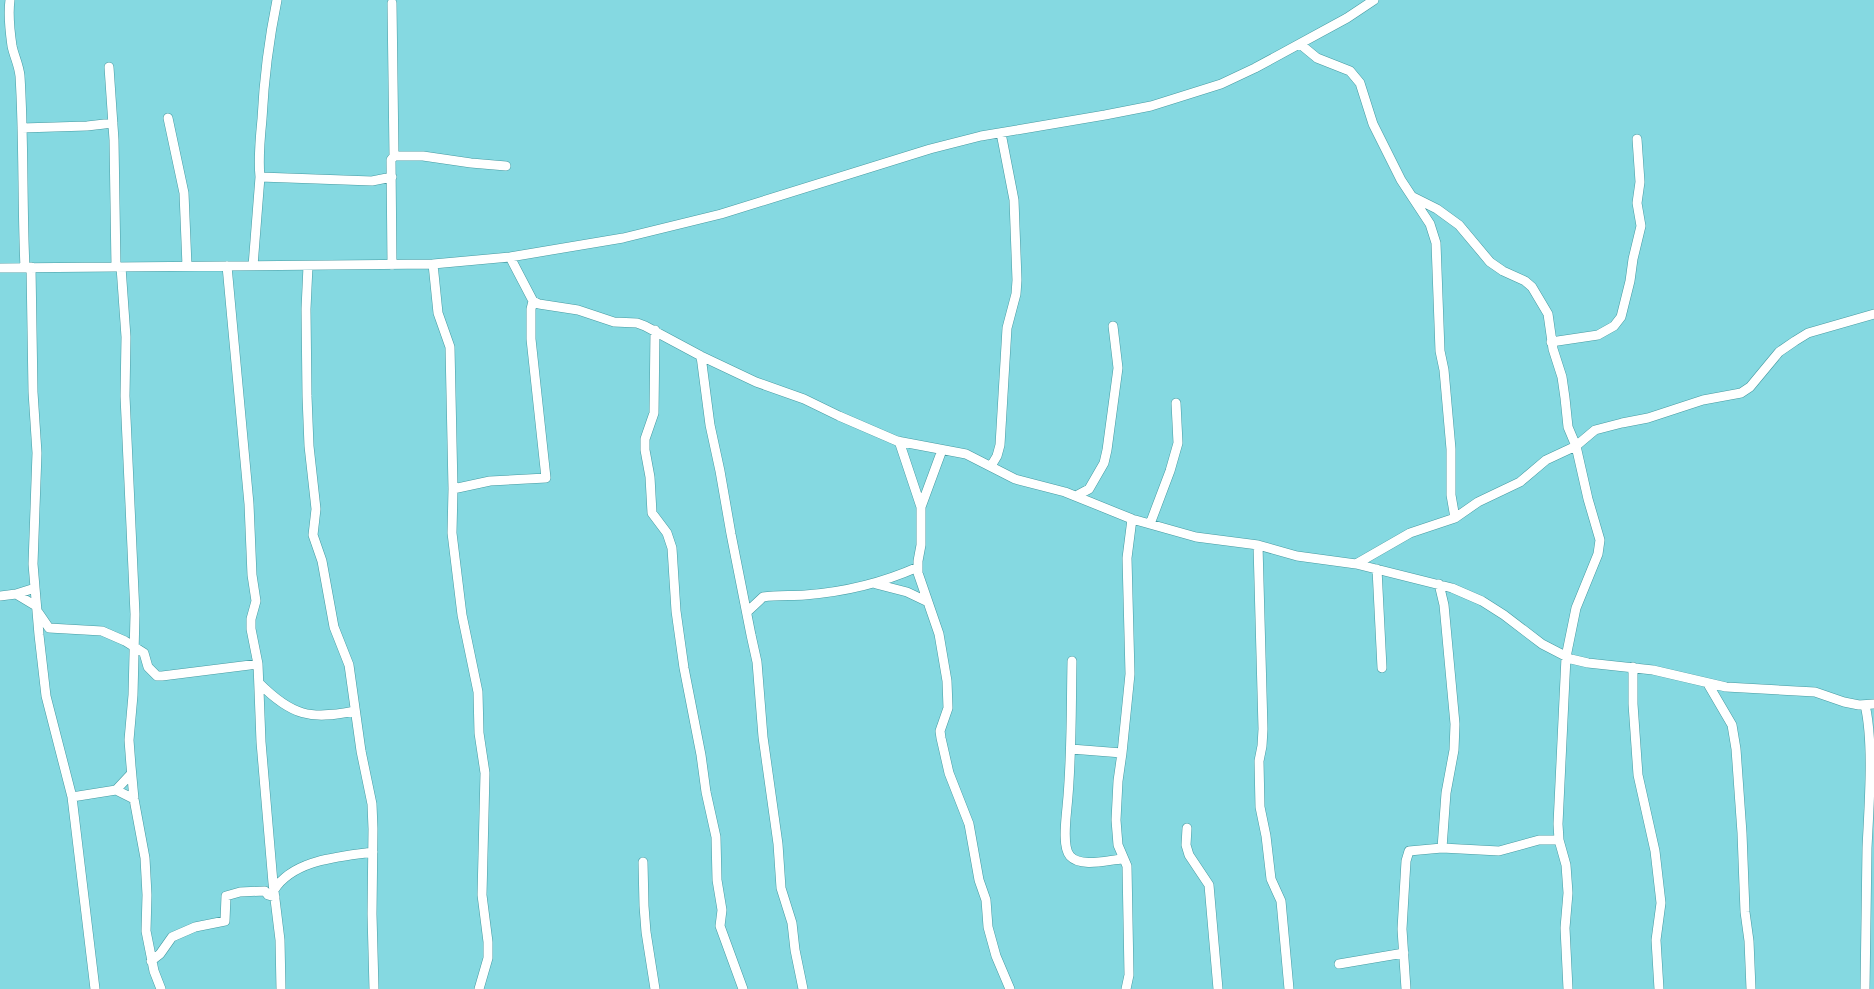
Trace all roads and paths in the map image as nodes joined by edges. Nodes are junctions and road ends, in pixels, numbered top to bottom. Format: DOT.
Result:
graph roads {
  1 [pos="10,0"];
  2 [pos="277,0"];
  3 [pos="1374,0"];
  4 [pos="392,3"];
  5 [pos="1300,44"];
  6 [pos="109,67"];
  7 [pos="168,118"];
  8 [pos="113,123"];
  9 [pos="22,128"];
  10 [pos="1001,133"];
  11 [pos="1637,139"];
  12 [pos="394,156"];
  13 [pos="506,166"];
  14 [pos="260,177"];
  15 [pos="392,177"];
  16 [pos="1412,197"];
  17 [pos="510,257"];
  18 [pos="433,264"];
  19 [pos="187,266"];
  20 [pos="227,266"];
  21 [pos="253,266"];
  22 [pos="308,266"];
  23 [pos="392,266"];
  24 [pos="119,267"];
  25 [pos="0,268"];
  26 [pos="28,268"];
  27 [pos="534,301"];
  28 [pos="1874,314"];
  29 [pos="1114,326"];
  30 [pos="655,330"];
  31 [pos="1551,342"];
  32 [pos="701,356"];
  33 [pos="1176,403"];
  34 [pos="899,441"];
  35 [pos="1576,446"];
  36 [pos="942,450"];
  37 [pos="991,466"];
  38 [pos="453,489"];
  39 [pos="1089,489"];
  40 [pos="1076,496"];
  41 [pos="1090,501"];
  42 [pos="921,506"];
  43 [pos="1455,518"];
  44 [pos="1132,519"];
  45 [pos="1150,524"];
  46 [pos="1258,545"];
  47 [pos="1356,564"];
  48 [pos="918,567"];
  49 [pos="1377,569"];
  50 [pos="875,583"];
  51 [pos="1439,584"];
  52 [pos="35,588"];
  53 [pos="16,594"];
  54 [pos="0,596"];
  55 [pos="928,602"];
  56 [pos="37,609"];
  57 [pos="747,612"];
  58 [pos="135,633"];
  59 [pos="125,641"];
  60 [pos="135,648"];
  61 [pos="1566,657"];
  62 [pos="1072,661"];
  63 [pos="258,664"];
  64 [pos="1633,667"];
  65 [pos="1382,668"];
  66 [pos="259,683"];
  67 [pos="1708,684"];
  68 [pos="1870,704"];
  69 [pos="355,710"];
  70 [pos="1071,749"];
  71 [pos="1122,753"];
  72 [pos="131,774"];
  73 [pos="116,790"];
  74 [pos="72,797"];
  75 [pos="134,799"];
  76 [pos="1187,828"];
  77 [pos="1559,840"];
  78 [pos="1442,848"];
  79 [pos="373,852"];
  80 [pos="1122,859"];
  81 [pos="643,862"];
  82 [pos="272,890"];
  83 [pos="1404,953"];
  84 [pos="152,961"];
  85 [pos="1339,964"];
  86 [pos="95,989"];
  87 [pos="161,989"];
  88 [pos="281,989"];
  89 [pos="374,989"];
  90 [pos="479,989"];
  91 [pos="655,989"];
  92 [pos="743,989"];
  93 [pos="803,989"];
  94 [pos="1010,989"];
  95 [pos="1126,989"];
  96 [pos="1218,989"];
  97 [pos="1289,989"];
  98 [pos="1406,989"];
  99 [pos="1568,989"];
  100 [pos="1659,989"];
  101 [pos="1751,989"];
  102 [pos="1865,989"];
  1 -- 9 [label="street"];
  2 -- 14 [label="street"];
  3 -- 5 [label="street"];
  4 -- 12 [label="street"];
  5 -- 10 [label="street"];
  5 -- 16 [label="street"];
  6 -- 8 [label="street"];
  7 -- 19 [label="street"];
  8 -- 9 [label="street"];
  8 -- 24 [label="street"];
  9 -- 26 [label="street"];
  10 -- 17 [label="street"];
  10 -- 37 [label="street"];
  11 -- 31 [label="street"];
  12 -- 13 [label="street"];
  12 -- 15 [label="street"];
  14 -- 15 [label="street"];
  14 -- 21 [label="street"];
  15 -- 23 [label="street"];
  16 -- 31 [label="street"];
  16 -- 43 [label="street"];
  17 -- 18 [label="street"];
  17 -- 27 [label="street"];
  18 -- 23 [label="street"];
  18 -- 38 [label="street"];
  19 -- 20 [label="street"];
  19 -- 24 [label="street"];
  20 -- 21 [label="street"];
  20 -- 63 [label="street"];
  21 -- 22 [label="street"];
  22 -- 23 [label="street"];
  22 -- 69 [label="street"];
  24 -- 26 [label="street"];
  24 -- 58 [label="street"];
  25 -- 26 [label="street"];
  26 -- 52 [label="street"];
  27 -- 30 [label="street"];
  27 -- 38 [label="street"];
  28 -- 35 [label="street"];
  29 -- 39 [label="street"];
  30 -- 32 [label="street"];
  30 -- 92 [label="street"];
  31 -- 35 [label="street"];
  32 -- 34 [label="street"];
  32 -- 57 [label="street"];
  33 -- 45 [label="street"];
  34 -- 36 [label="street"];
  34 -- 42 [label="street"];
  35 -- 43 [label="street"];
  35 -- 61 [label="street"];
  36 -- 37 [label="street"];
  36 -- 42 [label="street"];
  37 -- 40 [label="street"];
  38 -- 90 [label="street"];
  39 -- 40 [label="street"];
  39 -- 41 [label="street"];
  40 -- 41 [label="street"];
  41 -- 44 [label="street"];
  42 -- 48 [label="street"];
  43 -- 47 [label="street"];
  44 -- 45 [label="street"];
  44 -- 71 [label="street"];
  45 -- 46 [label="street"];
  46 -- 47 [label="street"];
  46 -- 97 [label="street"];
  47 -- 49 [label="street"];
  48 -- 50 [label="street"];
  48 -- 55 [label="street"];
  49 -- 51 [label="street"];
  49 -- 65 [label="street"];
  50 -- 55 [label="street"];
  50 -- 57 [label="street"];
  51 -- 61 [label="street"];
  51 -- 78 [label="street"];
  52 -- 53 [label="street"];
  52 -- 56 [label="street"];
  53 -- 54 [label="street"];
  53 -- 56 [label="street"];
  55 -- 94 [label="street"];
  56 -- 59 [label="street"];
  56 -- 74 [label="street"];
  57 -- 93 [label="street"];
  58 -- 59 [label="street"];
  58 -- 60 [label="street"];
  59 -- 60 [label="street"];
  60 -- 63 [label="street"];
  60 -- 72 [label="street"];
  61 -- 64 [label="street"];
  61 -- 77 [label="street"];
  62 -- 70 [label="street"];
  63 -- 66 [label="street"];
  64 -- 67 [label="street"];
  64 -- 100 [label="street"];
  66 -- 69 [label="street"];
  66 -- 82 [label="street"];
  67 -- 68 [label="street"];
  67 -- 101 [label="street"];
  68 -- 102 [label="street"];
  69 -- 79 [label="street"];
  70 -- 71 [label="street"];
  70 -- 80 [label="street"];
  71 -- 80 [label="street"];
  72 -- 73 [label="street"];
  72 -- 75 [label="street"];
  73 -- 74 [label="street"];
  73 -- 75 [label="street"];
  74 -- 86 [label="street"];
  75 -- 84 [label="street"];
  76 -- 96 [label="street"];
  77 -- 78 [label="street"];
  77 -- 99 [label="street"];
  78 -- 83 [label="street"];
  79 -- 82 [label="street"];
  79 -- 89 [label="street"];
  80 -- 95 [label="street"];
  81 -- 91 [label="street"];
  82 -- 84 [label="street"];
  82 -- 88 [label="street"];
  83 -- 85 [label="street"];
  83 -- 98 [label="street"];
  84 -- 87 [label="street"];
}
